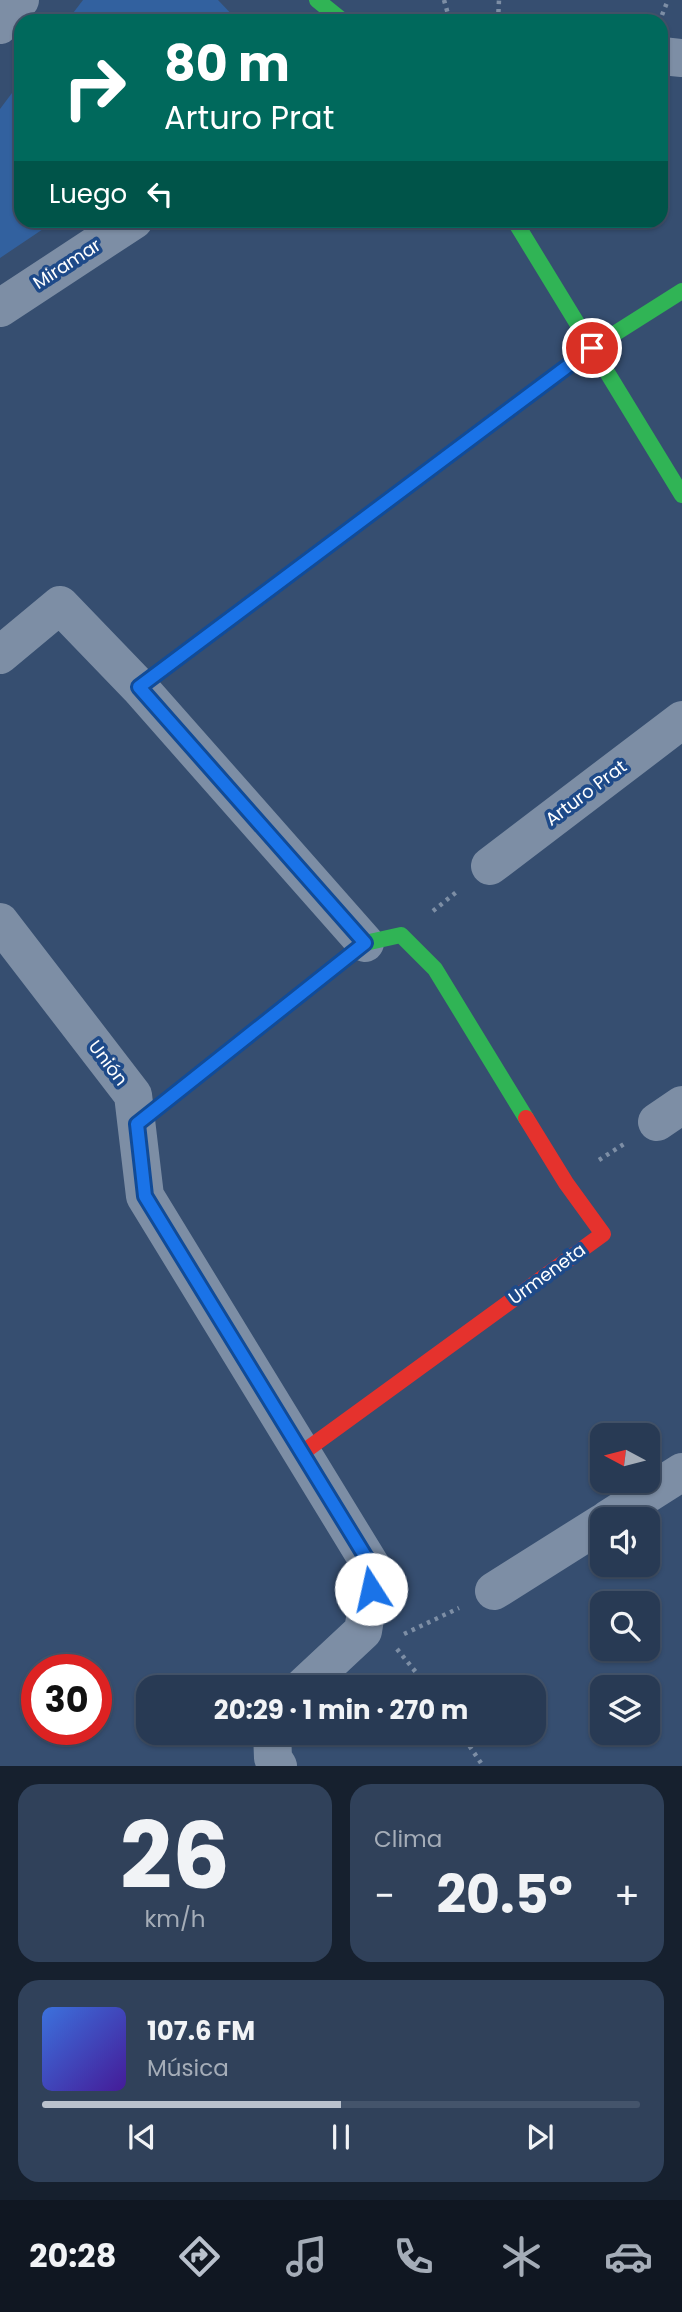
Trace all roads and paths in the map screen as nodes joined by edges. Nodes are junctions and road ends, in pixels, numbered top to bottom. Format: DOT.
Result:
graph roads {
  1 [pos="20,0"];
  2 [pos="317,0"];
  3 [pos="334,14"];
  4 [pos="0,25"];
  5 [pos="122,228"];
  6 [pos="519,228"];
  7 [pos="682,291"];
  8 [pos="0,308"];
  9 [pos="592,348"];
  10 [pos="682,495"];
  11 [pos="0,655"];
  12 [pos="139,687"];
  13 [pos="682,720"];
  14 [pos="490,866"];
  15 [pos="0,922"];
  16 [pos="401,935"];
  17 [pos="365,943"];
  18 [pos="669,1114"];
  19 [pos="137,1124"];
  20 [pos="566,1183"];
  21 [pos="302,1452"];
  22 [pos="682,1472"];
  23 [pos="627,1507"];
  24 [pos="590,1530"];
  25 [pos="494,1591"];
  26 [pos="377,1636"];
  27 [pos="320,1675"];
  28 [pos="416,1675"];
  29 [pos="272,1745"];
  30 [pos="469,1745"];
  31 [pos="278,1766"];
  32 [pos="483,1766"];
  1 -- 4 [label="street"];
  2 -- 3 [label="street"];
  5 -- 8 [label="street, Miramar"];
  6 -- 9 [label="street"];
  7 -- 9 [label="street"];
  9 -- 10 [label="street"];
  9 -- 12 [label="street"];
  11 -- 12 [label="street"];
  12 -- 17 [label="street"];
  13 -- 14 [label="street, Arturo Prat"];
  14 -- 16 [label="path"];
  15 -- 19 [label="street, Unión"];
  16 -- 17 [label="street"];
  16 -- 20 [label="street, Urmeneta"];
  17 -- 19 [label="street"];
  18 -- 20 [label="path"];
  19 -- 21 [label="street, Unión"];
  20 -- 21 [label="street, Urmeneta"];
  21 -- 26 [label="street, Unión"];
  22 -- 23 [label="street"];
  24 -- 25 [label="street"];
  25 -- 26 [label="path"];
  26 -- 27 [label="street"];
  26 -- 28 [label="path"];
  29 -- 31 [label="street"];
  30 -- 32 [label="path"];
}
